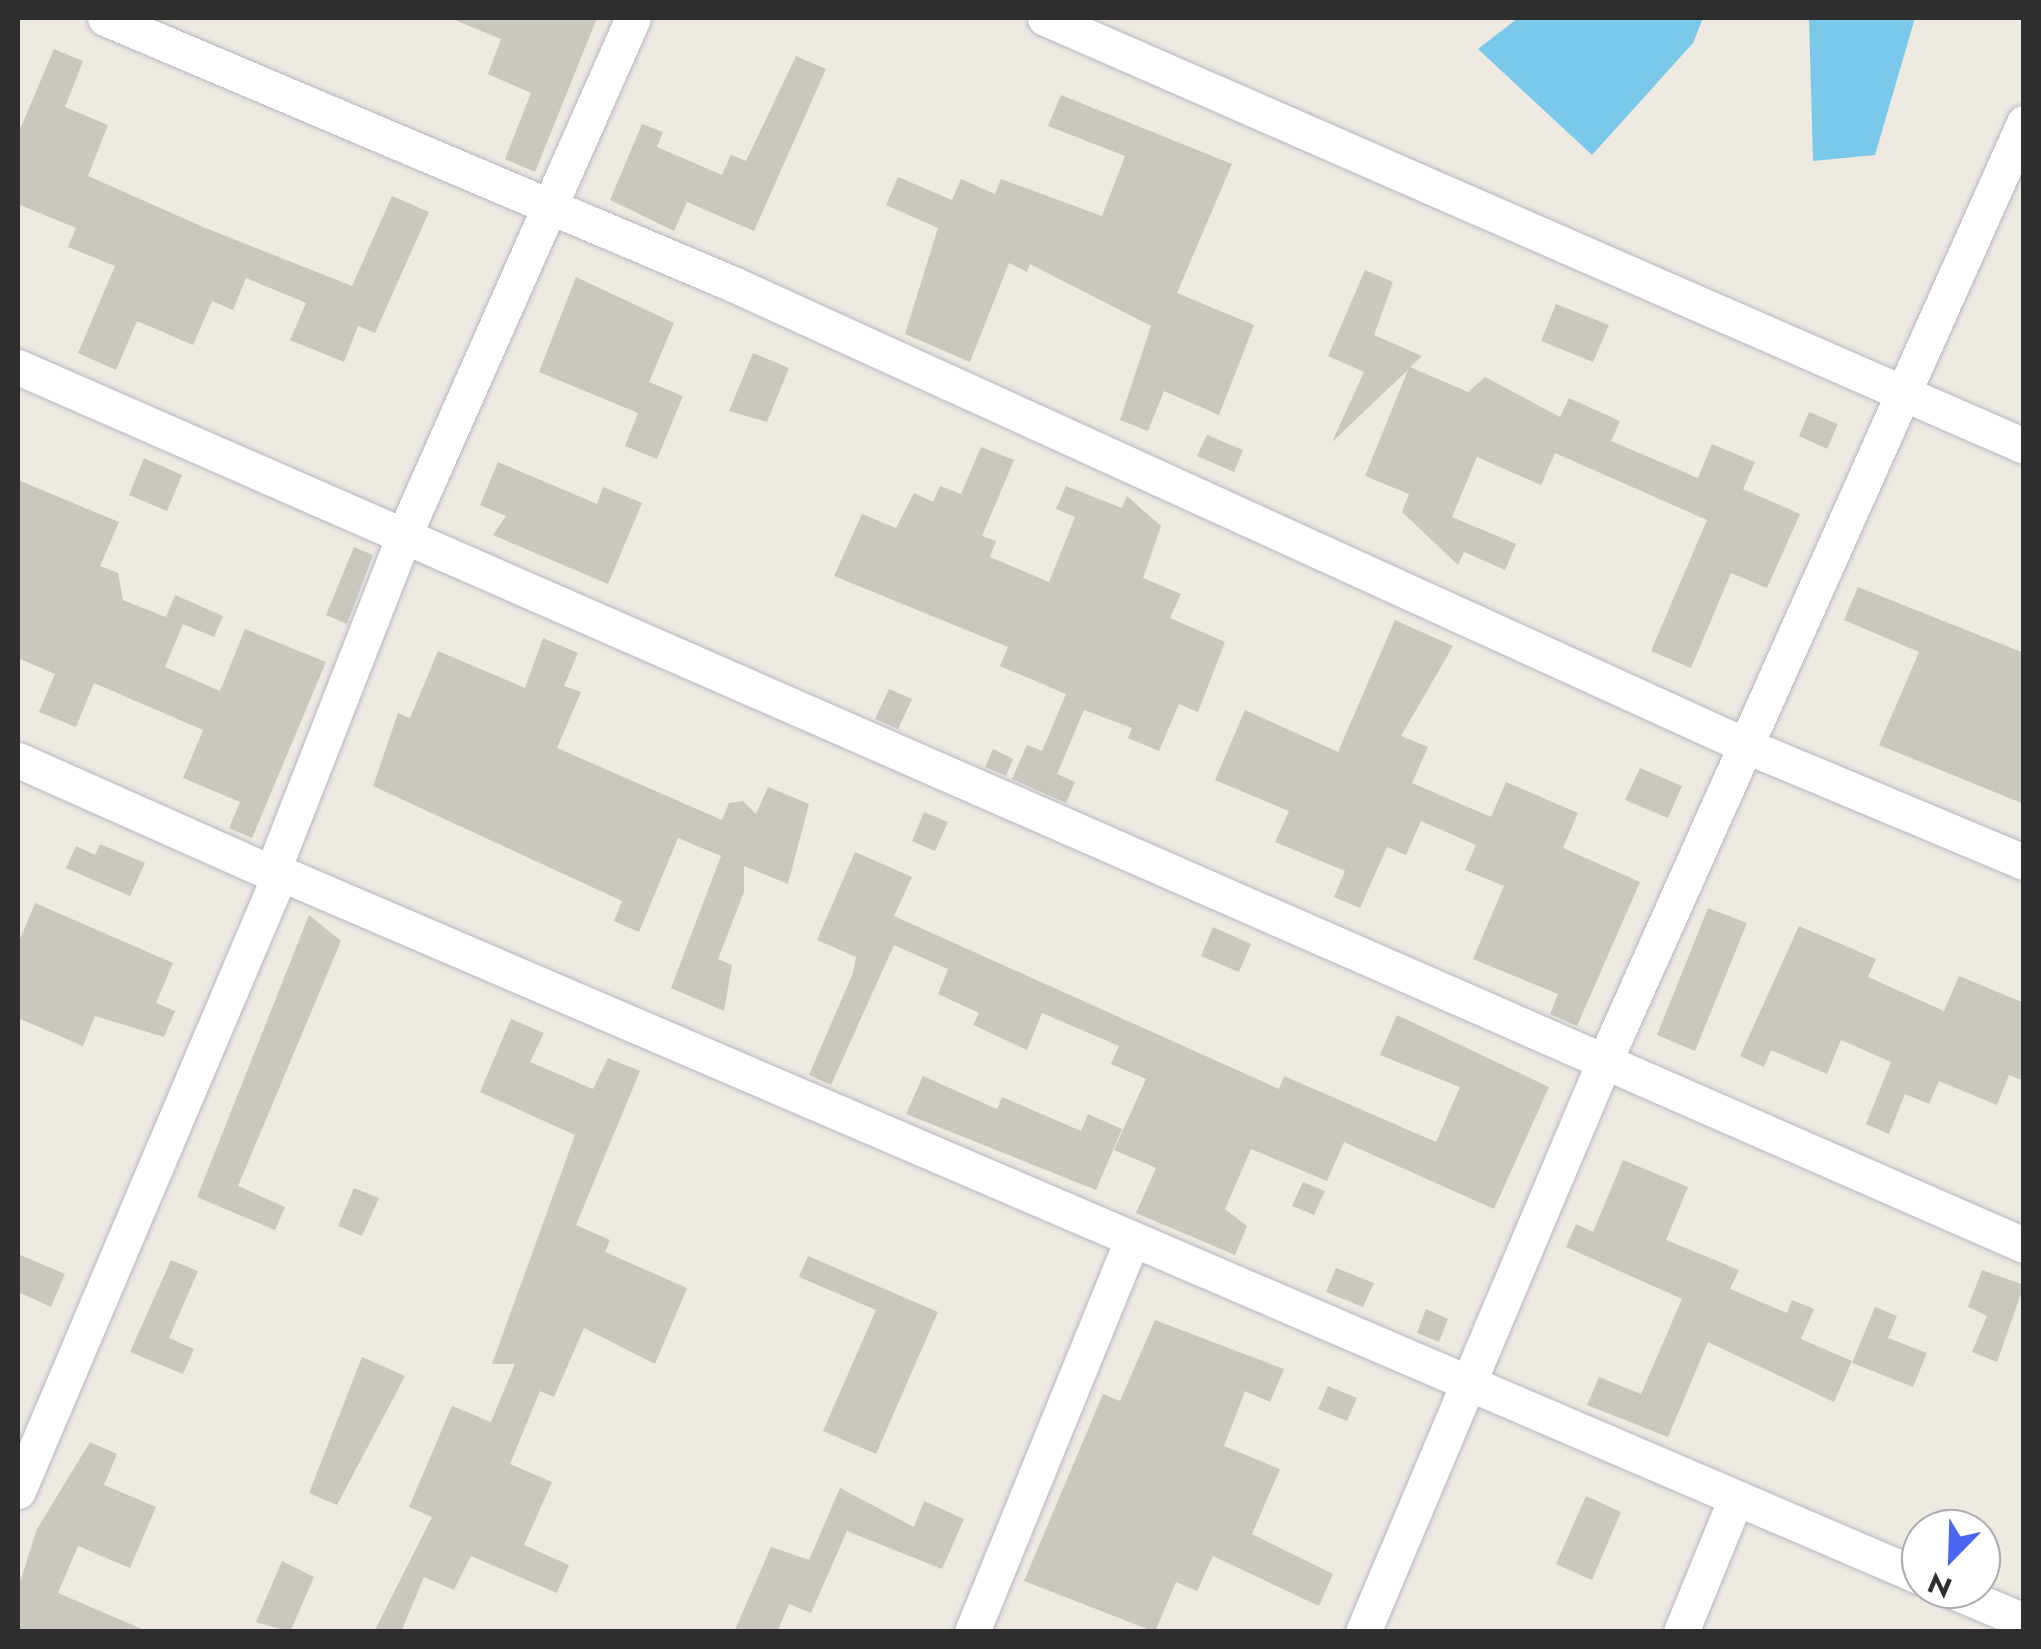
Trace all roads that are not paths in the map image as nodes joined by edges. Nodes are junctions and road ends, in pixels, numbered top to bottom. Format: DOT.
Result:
graph roads {
  1 [pos="105,18"];
  2 [pos="634,18"];
  3 [pos="1045,18"];
  4 [pos="2024,123"];
  5 [pos="546,204"];
  6 [pos="18,367"];
  7 [pos="1904,395"];
  8 [pos="2024,446"];
  9 [pos="404,535"];
  10 [pos="1749,746"];
  11 [pos="18,760"];
  12 [pos="2024,862"];
  13 [pos="276,873"];
  14 [pos="1604,1062"];
  15 [pos="1132,1239"];
  16 [pos="2024,1245"];
  17 [pos="1465,1383"];
  18 [pos="18,1491"];
  19 [pos="1736,1498"];
  20 [pos="1901,1568"];
  21 [pos="1987,1609"];
  22 [pos="2017,1624"];
  23 [pos="972,1632"];
  24 [pos="1363,1632"];
  25 [pos="1680,1632"];
  1 -- 5 [label="street"];
  2 -- 5 [label="street"];
  3 -- 7 [label="street"];
  4 -- 7 [label="street"];
  5 -- 9 [label="street"];
  5 -- 10 [label="street"];
  6 -- 9 [label="street"];
  7 -- 8 [label="street"];
  7 -- 10 [label="street"];
  9 -- 13 [label="street"];
  9 -- 14 [label="street"];
  10 -- 12 [label="street"];
  10 -- 14 [label="street"];
  11 -- 13 [label="street"];
  13 -- 15 [label="street"];
  13 -- 18 [label="street"];
  14 -- 16 [label="street"];
  14 -- 17 [label="street"];
  15 -- 17 [label="street"];
  15 -- 23 [label="street"];
  17 -- 19 [label="street"];
  17 -- 24 [label="street"];
  19 -- 20 [label="street"];
  19 -- 25 [label="street"];
  21 -- 22 [label="street"];
}
